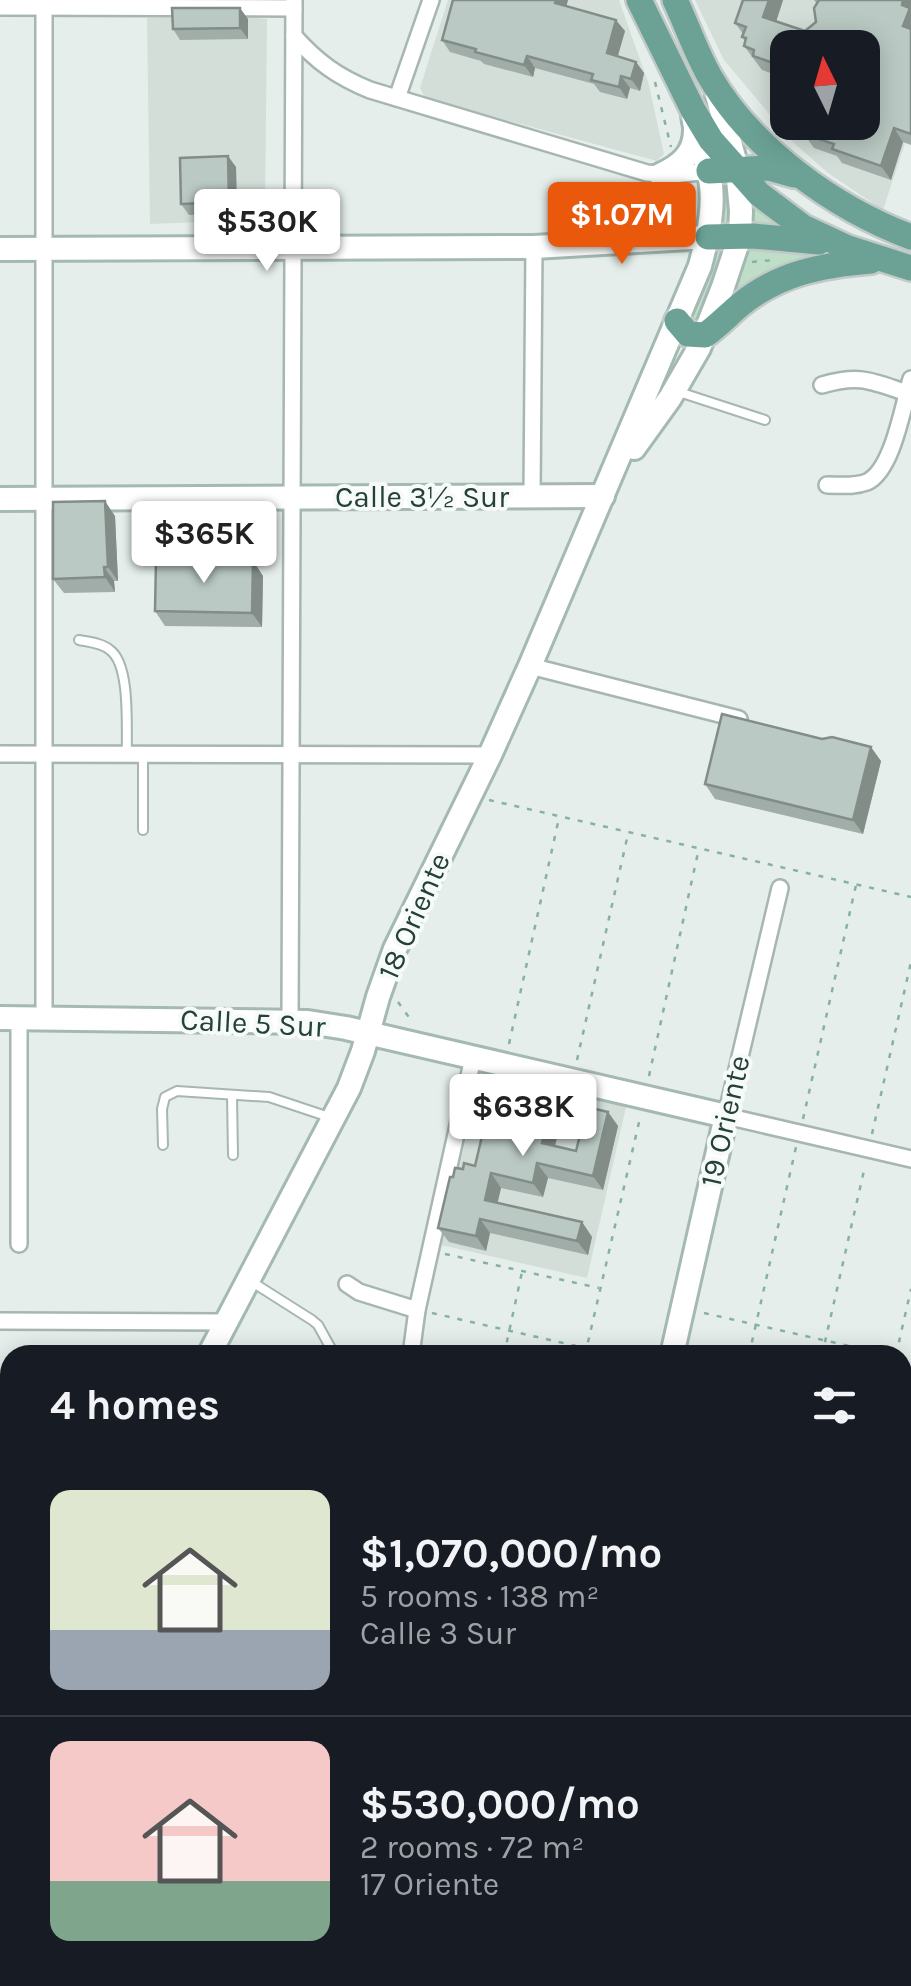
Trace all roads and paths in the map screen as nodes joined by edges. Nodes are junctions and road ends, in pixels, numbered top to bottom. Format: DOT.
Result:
graph roads {
  1 [pos="431,0"];
  2 [pos="639,0"];
  3 [pos="676,0"];
  4 [pos="44,4"];
  5 [pos="294,4"];
  6 [pos="0,7"];
  7 [pos="294,36"];
  8 [pos="710,76"];
  9 [pos="398,98"];
  10 [pos="694,120"];
  11 [pos="737,168"];
  12 [pos="709,172"];
  13 [pos="660,175"];
  14 [pos="808,181"];
  15 [pos="708,236"];
  16 [pos="911,237"];
  17 [pos="293,247"];
  18 [pos="534,247"];
  19 [pos="736,247"];
  20 [pos="44,248"];
  21 [pos="848,248"];
  22 [pos="0,249"];
  23 [pos="880,260"];
  24 [pos="797,272"];
  25 [pos="911,272"];
  26 [pos="677,321"];
  27 [pos="702,341"];
  28 [pos="822,385"];
  29 [pos="909,386"];
  30 [pos="675,390"];
  31 [pos="765,420"];
  32 [pos="608,484"];
  33 [pos="826,484"];
  34 [pos="532,496"];
  35 [pos="292,498"];
  36 [pos="0,499"];
  37 [pos="44,499"];
  38 [pos="79,640"];
  39 [pos="530,666"];
  40 [pos="762,725"];
  41 [pos="0,754"];
  42 [pos="44,754"];
  43 [pos="135,754"];
  44 [pos="292,754"];
  45 [pos="490,755"];
  46 [pos="470,796"];
  47 [pos="560,816"];
  48 [pos="143,830"];
  49 [pos="629,832"];
  50 [pos="699,848"];
  51 [pos="780,888"];
  52 [pos="911,898"];
  53 [pos="10,1018"];
  54 [pos="44,1018"];
  55 [pos="290,1021"];
  56 [pos="368,1034"];
  57 [pos="473,1058"];
  58 [pos="504,1065"];
  59 [pos="573,1081"];
  60 [pos="232,1096"];
  61 [pos="646,1098"];
  62 [pos="726,1116"];
  63 [pos="332,1118"];
  64 [pos="164,1145"];
  65 [pos="233,1155"];
  66 [pos="911,1159"];
  67 [pos="18,1244"];
  68 [pos="430,1250"];
  69 [pos="522,1271"];
  70 [pos="248,1280"];
  71 [pos="347,1284"];
  72 [pos="600,1288"];
  73 [pos="911,1289"];
  74 [pos="683,1308"];
  75 [pos="417,1310"];
  76 [pos="0,1321"];
  77 [pos="226,1322"];
  78 [pos="509,1331"];
  79 [pos="214,1345"];
  80 [pos="329,1345"];
  81 [pos="412,1345"];
  82 [pos="506,1345"];
  83 [pos="573,1345"];
  84 [pos="588,1345"];
  85 [pos="674,1345"];
  86 [pos="846,1345"];
  87 [pos="898,1345"];
  1 -- 9 [label="street"];
  2 -- 10 [label="main road"];
  3 -- 8 [label="main road"];
  4 -- 5 [label="street"];
  4 -- 6 [label="street"];
  4 -- 20 [label="street"];
  5 -- 7 [label="street"];
  7 -- 9 [label="street"];
  7 -- 17 [label="street"];
  8 -- 11 [label="street, 18 Oriente"];
  8 -- 14 [label="main road"];
  9 -- 13 [label="street"];
  10 -- 11 [label="main road"];
  10 -- 12 [label="street, 18 Oriente"];
  10 -- 13 [label="street"];
  11 -- 12 [label="main road"];
  11 -- 14 [label="main road"];
  11 -- 19 [label="street, 18 Oriente"];
  11 -- 21 [label="main road"];
  12 -- 13 [label="street"];
  12 -- 15 [label="street, 18 Oriente"];
  14 -- 16 [label="main road"];
  15 -- 18 [label="street"];
  15 -- 19 [label="main road"];
  15 -- 26 [label="street, 18 Oriente"];
  17 -- 18 [label="street"];
  17 -- 20 [label="street"];
  17 -- 35 [label="street"];
  18 -- 34 [label="street"];
  19 -- 21 [label="main road"];
  19 -- 24 [label="path"];
  19 -- 27 [label="street, 18 Oriente"];
  20 -- 22 [label="street"];
  20 -- 37 [label="street"];
  21 -- 23 [label="main road"];
  23 -- 24 [label="main road"];
  23 -- 25 [label="main road"];
  24 -- 27 [label="main road"];
  25 -- 27 [label="street"];
  26 -- 27 [label="main road"];
  26 -- 32 [label="street, 18 Oriente"];
  27 -- 30 [label="street, 18 Oriente"];
  28 -- 29 [label="street"];
  29 -- 33 [label="street"];
  30 -- 31 [label="lane"];
  30 -- 32 [label="street, 18 Oriente"];
  32 -- 34 [label="street, Calle 3½ Sur"];
  32 -- 39 [label="street, 18 Oriente"];
  34 -- 35 [label="street, Calle 3½ Sur"];
  35 -- 37 [label="street, Calle 3½ Sur"];
  35 -- 44 [label="street"];
  36 -- 37 [label="street, Calle 3½ Sur"];
  37 -- 42 [label="street"];
  38 -- 43 [label="lane"];
  39 -- 40 [label="street"];
  39 -- 45 [label="street, 18 Oriente"];
  41 -- 42 [label="street"];
  42 -- 43 [label="street"];
  42 -- 54 [label="street"];
  43 -- 44 [label="street"];
  43 -- 48 [label="lane"];
  44 -- 45 [label="street"];
  44 -- 55 [label="street"];
  45 -- 46 [label="street, 18 Oriente"];
  46 -- 47 [label="path"];
  46 -- 56 [label="street, 18 Oriente"];
  47 -- 49 [label="path"];
  47 -- 58 [label="path"];
  49 -- 50 [label="path"];
  49 -- 59 [label="path"];
  50 -- 52 [label="path"];
  50 -- 61 [label="path"];
  51 -- 62 [label="street, 19 Oriente"];
  53 -- 54 [label="street, Calle 5 Sur"];
  53 -- 67 [label="street"];
  54 -- 55 [label="street, Calle 5 Sur"];
  55 -- 56 [label="street, Calle 5 Sur"];
  56 -- 57 [label="street, Calle 5 Sur"];
  56 -- 63 [label="street, 18 Oriente"];
  57 -- 58 [label="street, Calle 5 Sur"];
  57 -- 68 [label="street"];
  58 -- 59 [label="street, Calle 5 Sur"];
  59 -- 61 [label="street, Calle 5 Sur"];
  60 -- 63 [label="lane"];
  60 -- 64 [label="lane"];
  60 -- 65 [label="lane"];
  61 -- 62 [label="street, Calle 5 Sur"];
  61 -- 72 [label="path"];
  62 -- 66 [label="street, Calle 5 Sur"];
  62 -- 74 [label="street, 19 Oriente"];
  63 -- 70 [label="street, 18 Oriente"];
  68 -- 69 [label="path"];
  68 -- 75 [label="street"];
  69 -- 72 [label="path"];
  69 -- 78 [label="path"];
  70 -- 77 [label="street, 18 Oriente"];
  70 -- 80 [label="lane"];
  71 -- 75 [label="street"];
  72 -- 84 [label="path"];
  73 -- 87 [label="path"];
  74 -- 85 [label="street, 19 Oriente"];
  74 -- 86 [label="path"];
  75 -- 78 [label="path"];
  75 -- 81 [label="street"];
  76 -- 77 [label="street"];
  77 -- 79 [label="street, 18 Oriente"];
  78 -- 82 [label="path"];
  78 -- 83 [label="path"];
}
